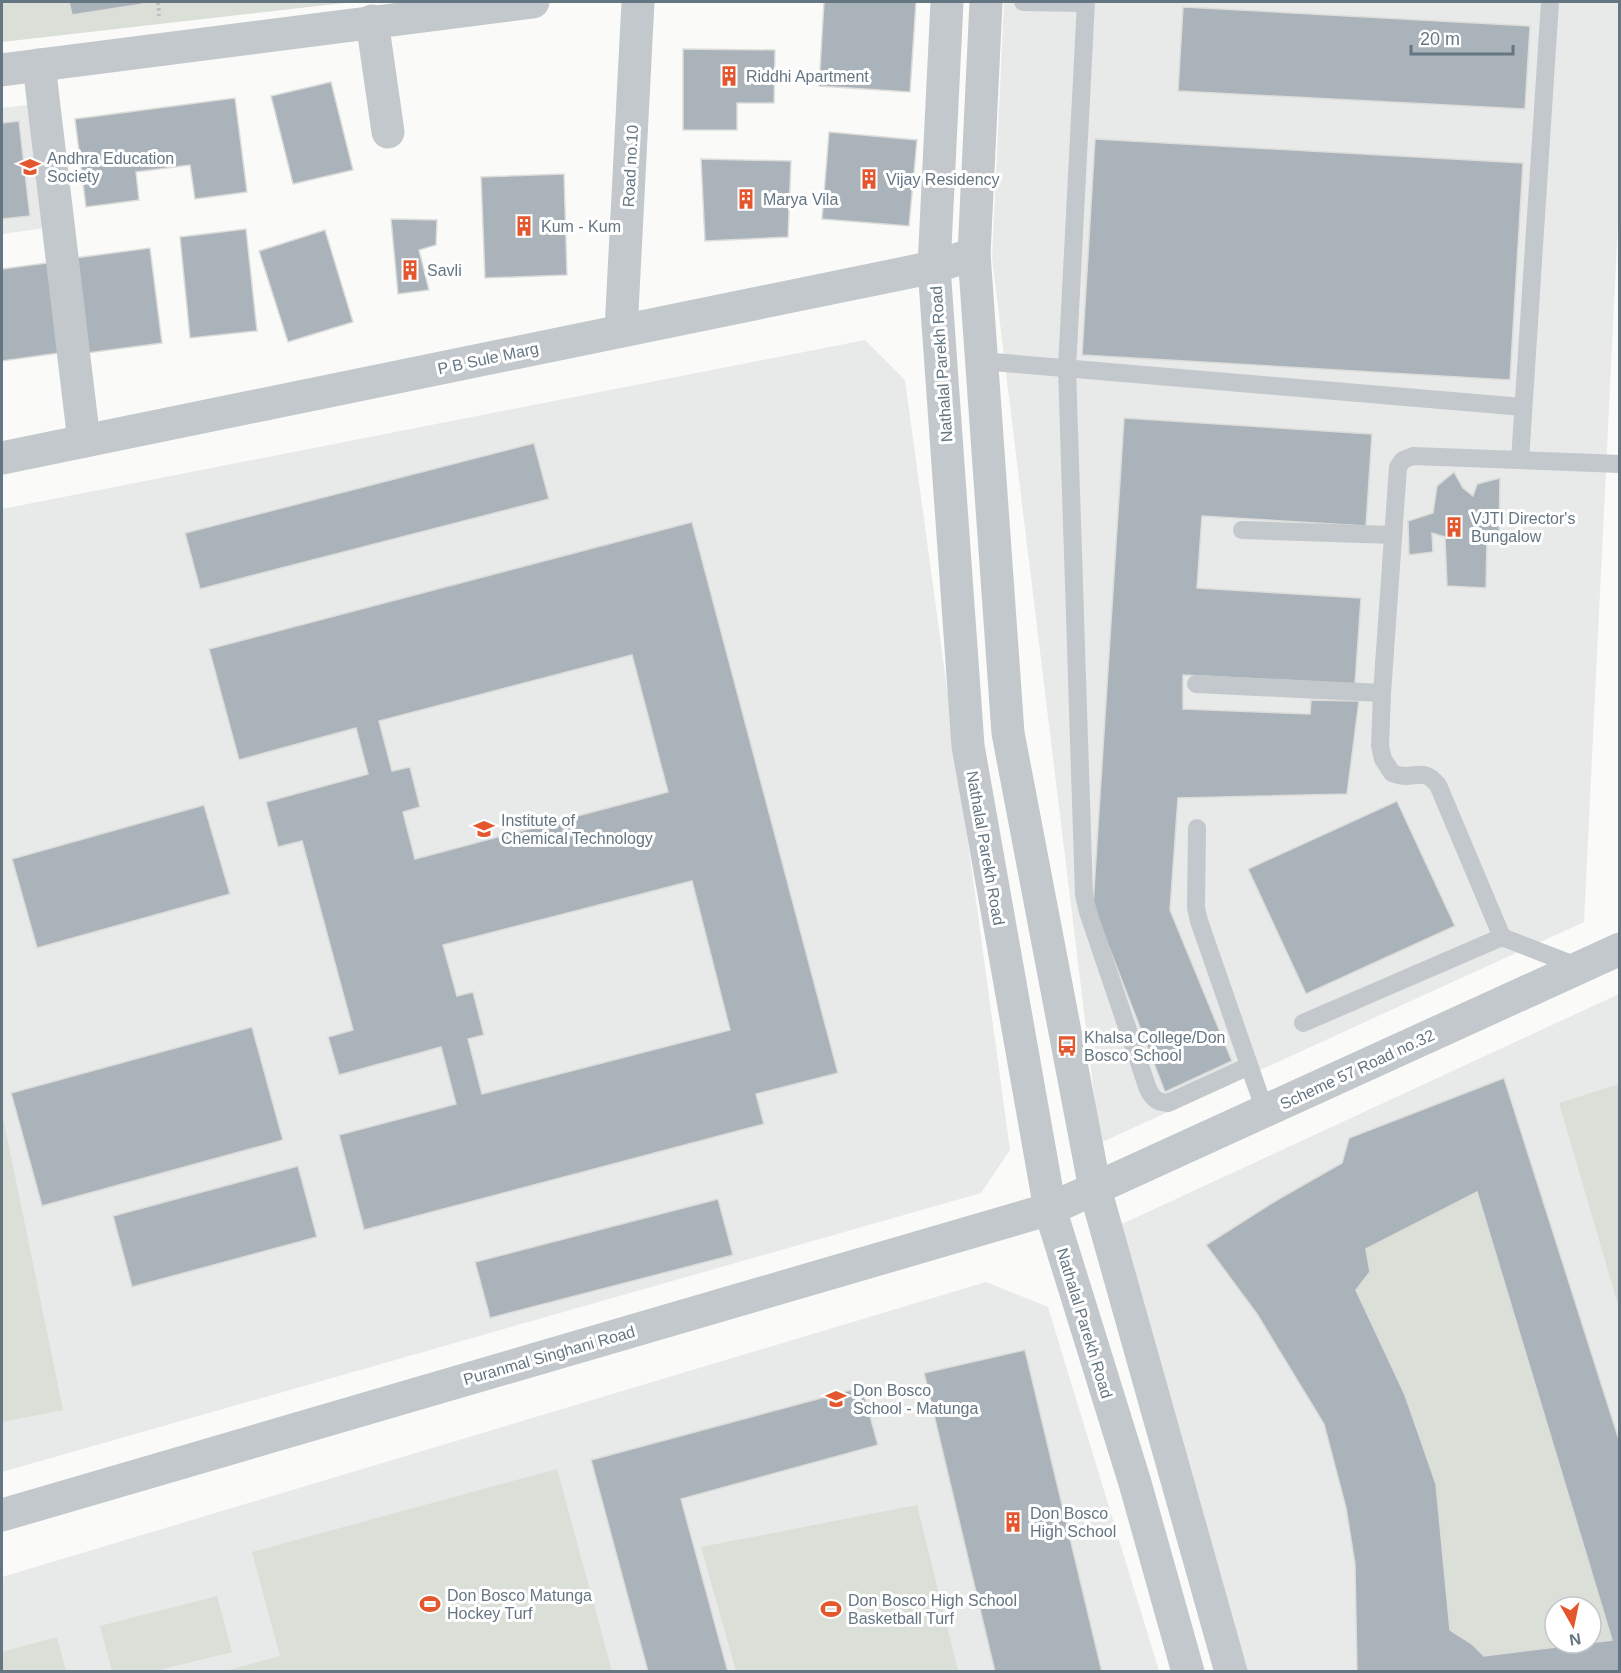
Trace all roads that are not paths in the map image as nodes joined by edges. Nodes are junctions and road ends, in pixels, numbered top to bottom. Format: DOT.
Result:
graph roads {
  1 [pos="533,2"];
  2 [pos="638,2"];
  3 [pos="946,2"];
  4 [pos="987,2"];
  5 [pos="1023,2"];
  6 [pos="1086,2"];
  7 [pos="1550,2"];
  8 [pos="372,21"];
  9 [pos="39,65"];
  10 [pos="2,70"];
  11 [pos="388,132"];
  12 [pos="974,254"];
  13 [pos="934,267"];
  14 [pos="621,331"];
  15 [pos="981,361"];
  16 [pos="1067,368"];
  17 [pos="1523,407"];
  18 [pos="84,441"];
  19 [pos="2,458"];
  20 [pos="1520,460"];
  21 [pos="1620,464"];
  22 [pos="1242,530"];
  23 [pos="1393,535"];
  24 [pos="1196,684"];
  25 [pos="1382,693"];
  26 [pos="1197,828"];
  27 [pos="1502,938"];
  28 [pos="1620,949"];
  29 [pos="1580,967"];
  30 [pos="1303,1023"];
  31 [pos="1249,1066"];
  32 [pos="1265,1111"];
  33 [pos="1095,1189"];
  34 [pos="1050,1209"];
  35 [pos="2,1515"];
  36 [pos="1188,1671"];
  37 [pos="1231,1671"];
  1 -- 8 [label="street"];
  2 -- 14 [label="street, Road no.10"];
  3 -- 13 [label="street, Nathalal Parekh Road"];
  4 -- 12 [label="street"];
  5 -- 6 [label="lane"];
  6 -- 16 [label="lane"];
  7 -- 17 [label="lane"];
  8 -- 9 [label="street"];
  8 -- 11 [label="street"];
  9 -- 10 [label="street"];
  9 -- 18 [label="street"];
  12 -- 13 [label="street, P B Sule Marg"];
  12 -- 15 [label="street"];
  13 -- 14 [label="street, P B Sule Marg"];
  13 -- 34 [label="street, Nathalal Parekh Road"];
  14 -- 18 [label="street, P B Sule Marg"];
  15 -- 16 [label="lane"];
  15 -- 33 [label="street"];
  16 -- 17 [label="lane"];
  16 -- 31 [label="lane"];
  17 -- 20 [label="lane"];
  18 -- 19 [label="street, P B Sule Marg"];
  20 -- 21 [label="lane"];
  20 -- 23 [label="lane"];
  22 -- 23 [label="lane"];
  23 -- 25 [label="lane"];
  24 -- 25 [label="lane"];
  25 -- 27 [label="lane"];
  26 -- 31 [label="lane"];
  27 -- 29 [label="lane"];
  27 -- 30 [label="lane"];
  28 -- 29 [label="street, Scheme 57 Road no.32"];
  29 -- 32 [label="street, Scheme 57 Road no.32"];
  31 -- 32 [label="lane"];
  32 -- 33 [label="street, Scheme 57 Road no.32"];
  33 -- 34 [label="street, Puranmal Singhani Road"];
  33 -- 37 [label="street"];
  34 -- 35 [label="street, Puranmal Singhani Road"];
  34 -- 36 [label="street, Nathalal Parekh Road"];
}
